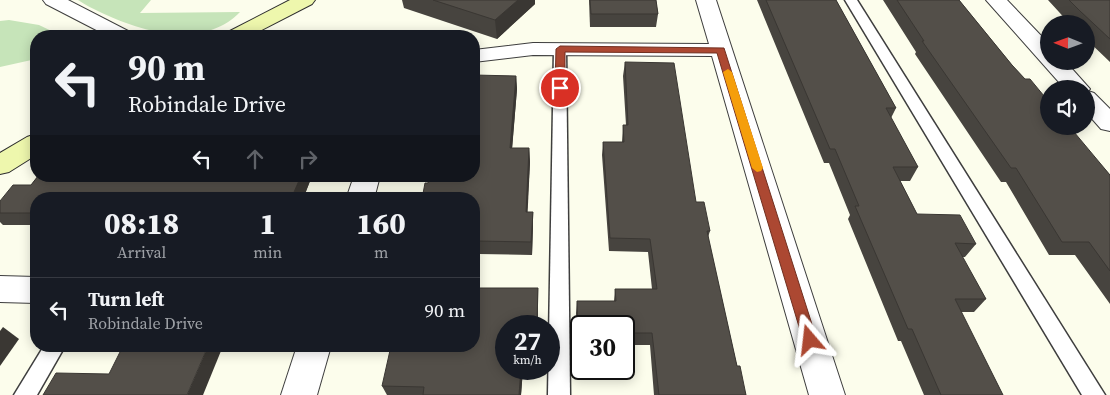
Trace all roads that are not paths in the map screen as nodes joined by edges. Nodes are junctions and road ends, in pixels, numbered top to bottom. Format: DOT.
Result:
graph roads {
  1 [pos="53,0"];
  2 [pos="305,0"];
  3 [pos="706,0"];
  4 [pos="851,0"];
  5 [pos="996,0"];
  6 [pos="111,30"];
  7 [pos="247,30"];
  8 [pos="1040,47"];
  9 [pos="560,49"];
  10 [pos="721,50"];
  11 [pos="480,55"];
  12 [pos="1061,70"];
  13 [pos="1070,80"];
  14 [pos="1095,107"];
  15 [pos="1110,123"];
  16 [pos="30,147"];
  17 [pos="0,165"];
  18 [pos="0,289"];
  19 [pos="30,290"];
  20 [pos="51,352"];
  21 [pos="312,352"];
  22 [pos="25,395"];
  23 [pos="299,395"];
  24 [pos="559,395"];
  25 [pos="827,395"];
  26 [pos="1094,395"];
  1 -- 6 [label="street"];
  2 -- 7 [label="street"];
  3 -- 10 [label="street"];
  4 -- 26 [label="lane"];
  5 -- 8 [label="street"];
  9 -- 10 [label="street"];
  9 -- 11 [label="street"];
  9 -- 24 [label="lane"];
  10 -- 25 [label="street"];
  12 -- 13 [label="street"];
  14 -- 15 [label="street"];
  16 -- 17 [label="street"];
  18 -- 19 [label="street"];
  20 -- 22 [label="lane"];
  21 -- 23 [label="street"];
}
